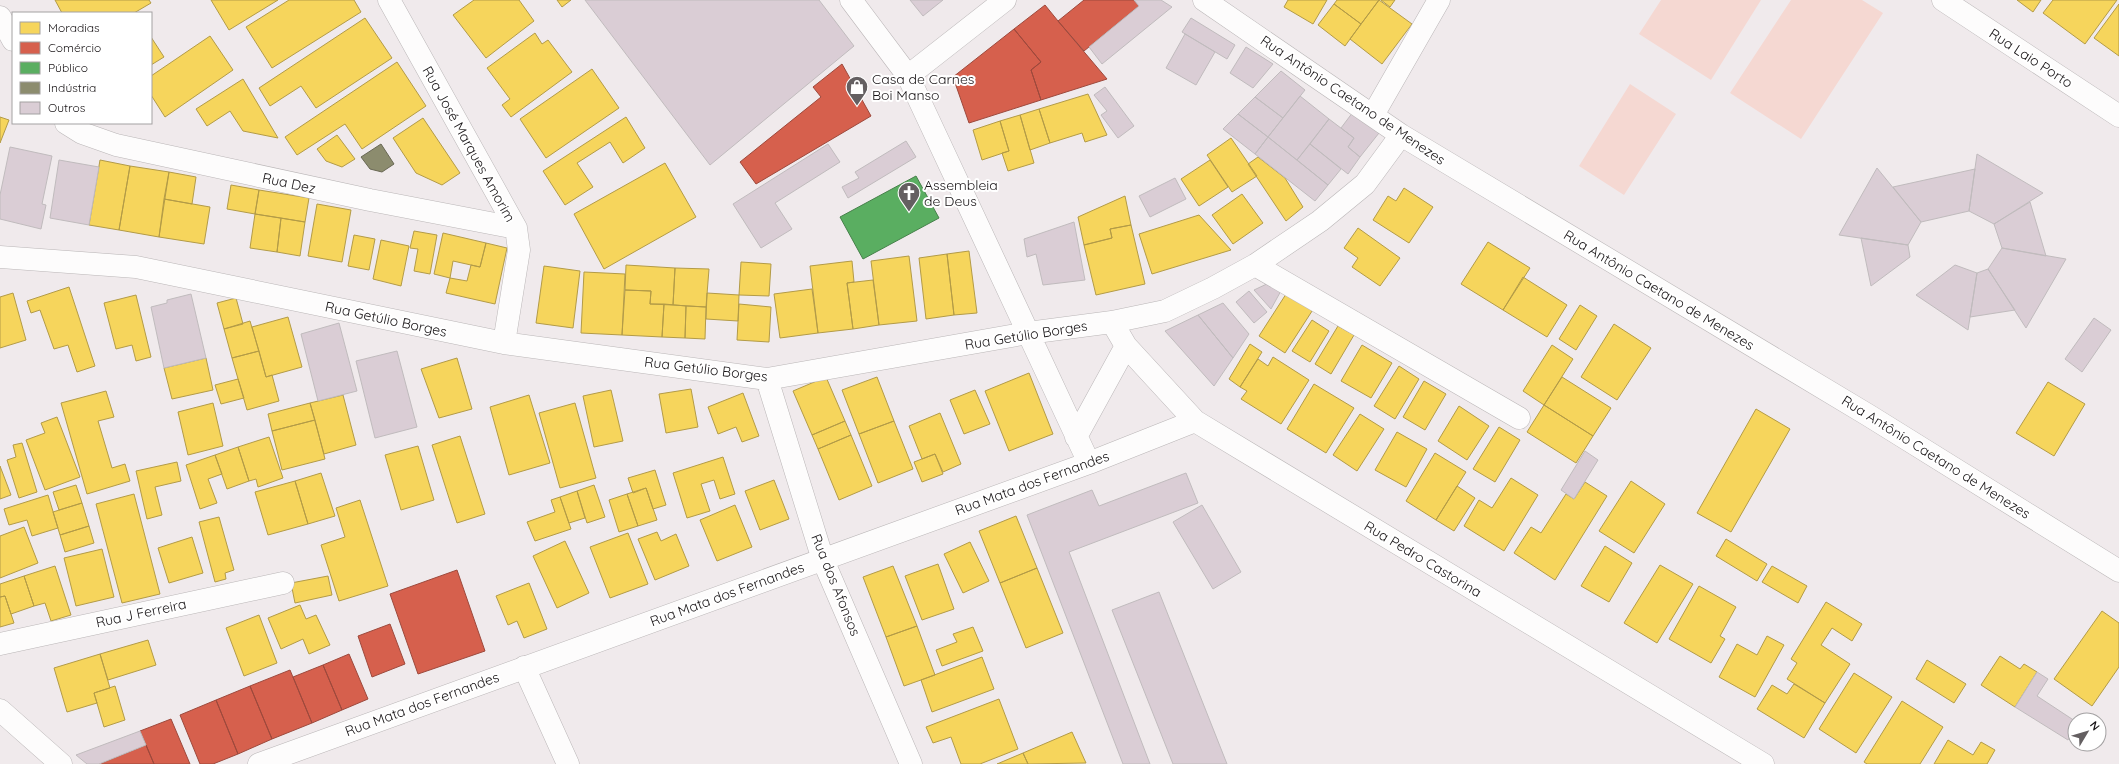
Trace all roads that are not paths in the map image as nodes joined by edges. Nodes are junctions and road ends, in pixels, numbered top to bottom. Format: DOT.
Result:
graph roads {
  1 [pos="389,0"];
  2 [pos="851,0"];
  3 [pos="1005,0"];
  4 [pos="1204,0"];
  5 [pos="1439,0"];
  6 [pos="1943,0"];
  7 [pos="0,17"];
  8 [pos="12,38"];
  9 [pos="908,76"];
  10 [pos="1373,115"];
  11 [pos="2119,116"];
  12 [pos="68,124"];
  13 [pos="1401,135"];
  14 [pos="516,228"];
  15 [pos="0,257"];
  16 [pos="1255,265"];
  17 [pos="1112,322"];
  18 [pos="1028,333"];
  19 [pos="504,343"];
  20 [pos="1126,346"];
  21 [pos="767,379"];
  22 [pos="1519,418"];
  23 [pos="1195,421"];
  24 [pos="1076,437"];
  25 [pos="1089,463"];
  26 [pos="823,560"];
  27 [pos="2119,571"];
  28 [pos="283,583"];
  29 [pos="0,644"];
  30 [pos="524,667"];
  31 [pos="0,710"];
  32 [pos="61,764"];
  33 [pos="258,764"];
  34 [pos="568,764"];
  35 [pos="911,764"];
  36 [pos="1763,764"];
  1 -- 14 [label="street, Rua José Marques Amorim"];
  2 -- 9 [label="street"];
  3 -- 9 [label="street"];
  4 -- 10 [label="street, Rua Antônio Caetano de Menezes"];
  5 -- 10 [label="street"];
  6 -- 11 [label="street, Rua Laio Porto"];
  7 -- 8 [label="street"];
  9 -- 18 [label="street"];
  10 -- 13 [label="street, Rua Antônio Caetano de Menezes"];
  12 -- 14 [label="street, Rua Dez"];
  13 -- 16 [label="street, Rua Getúlio Borges"];
  13 -- 27 [label="street, Rua Antônio Caetano de Menezes"];
  14 -- 19 [label="street, Rua José Marques Amorim"];
  15 -- 19 [label="street, Rua Getúlio Borges"];
  16 -- 17 [label="street, Rua Getúlio Borges"];
  16 -- 22 [label="street"];
  17 -- 18 [label="street, Rua Getúlio Borges"];
  17 -- 20 [label="street, Rua Pedro Castorina"];
  18 -- 21 [label="street, Rua Getúlio Borges"];
  18 -- 24 [label="street"];
  19 -- 21 [label="street, Rua Getúlio Borges"];
  20 -- 23 [label="street, Rua Pedro Castorina"];
  20 -- 24 [label="street"];
  21 -- 26 [label="street, Rua dos Afonsos"];
  23 -- 25 [label="street, Rua Mata dos Fernandes"];
  23 -- 36 [label="street, Rua Pedro Castorina"];
  24 -- 25 [label="street"];
  25 -- 26 [label="street, Rua Mata dos Fernandes"];
  26 -- 30 [label="street, Rua Mata dos Fernandes"];
  26 -- 35 [label="street, Rua dos Afonsos"];
  28 -- 29 [label="street, Rua J Ferreira"];
  30 -- 33 [label="street, Rua Mata dos Fernandes"];
  30 -- 34 [label="street"];
  31 -- 32 [label="street"];
}
